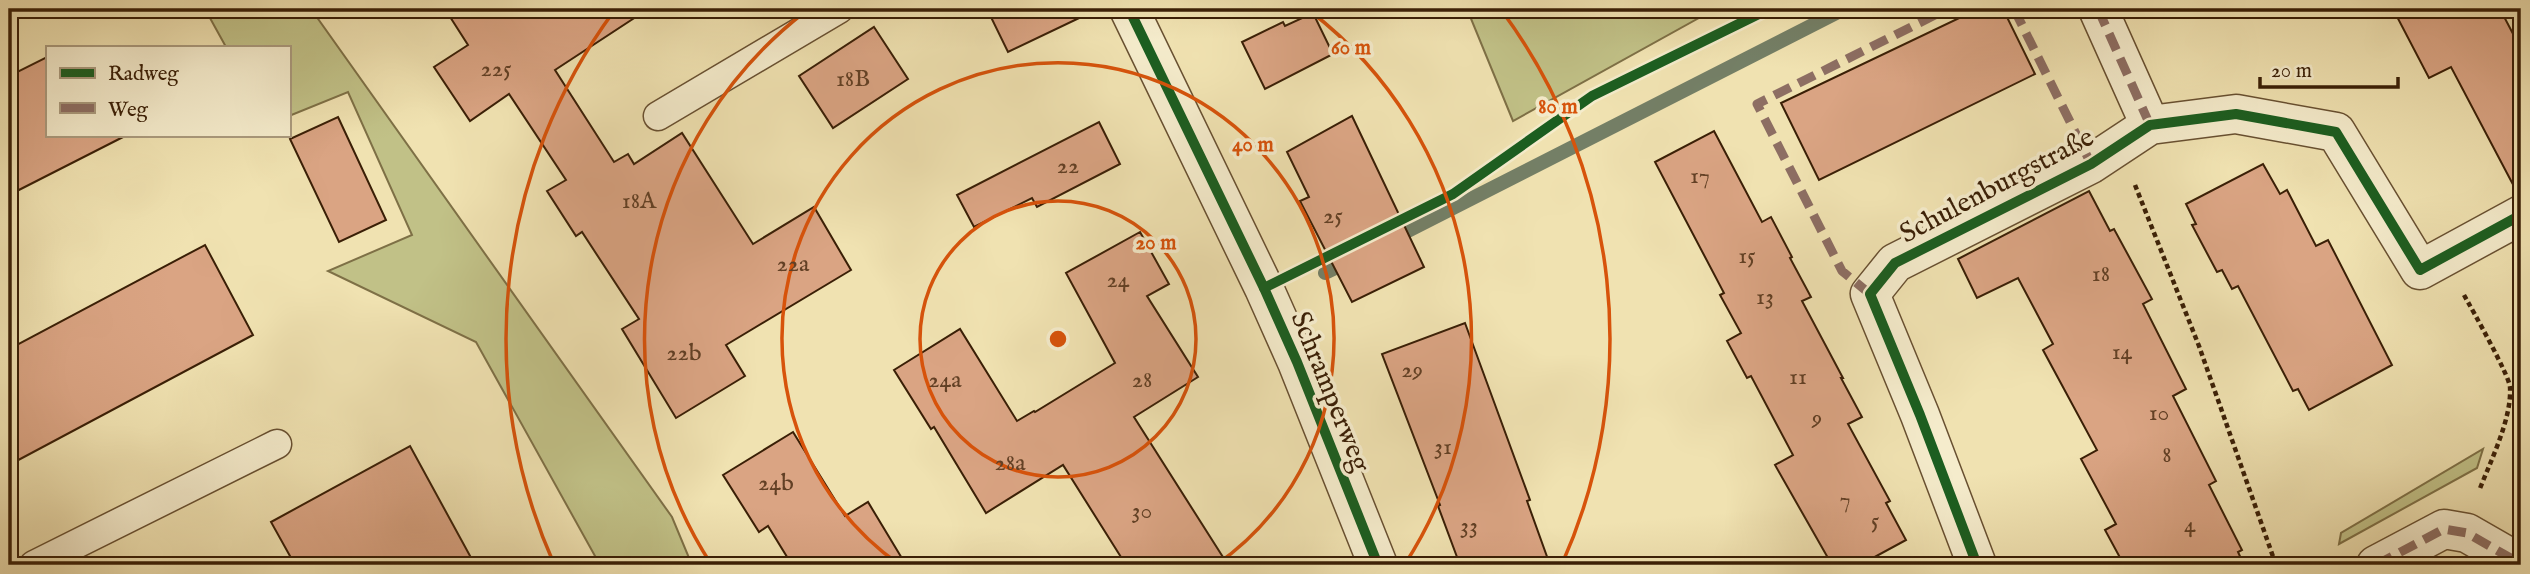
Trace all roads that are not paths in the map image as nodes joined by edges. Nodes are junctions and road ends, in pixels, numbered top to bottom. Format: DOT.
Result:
graph roads {
  1 [pos="839,9"];
  2 [pos="1129,9"];
  3 [pos="2098,9"];
  4 [pos="658,116"];
  5 [pos="2134,134"];
  6 [pos="2521,215"];
  7 [pos="277,444"];
  8 [pos="2521,564"];
  9 [pos="34,565"];
  10 [pos="1378,565"];
  11 [pos="1977,565"];
  12 [pos="2376,565"];
  1 -- 4 [label="lane"];
  2 -- 10 [label="street, Schramperweg"];
  3 -- 5 [label="street"];
  5 -- 6 [label="street"];
  5 -- 11 [label="street, Schulenburgstraße"];
  7 -- 9 [label="lane"];
  8 -- 12 [label="street"];
}
